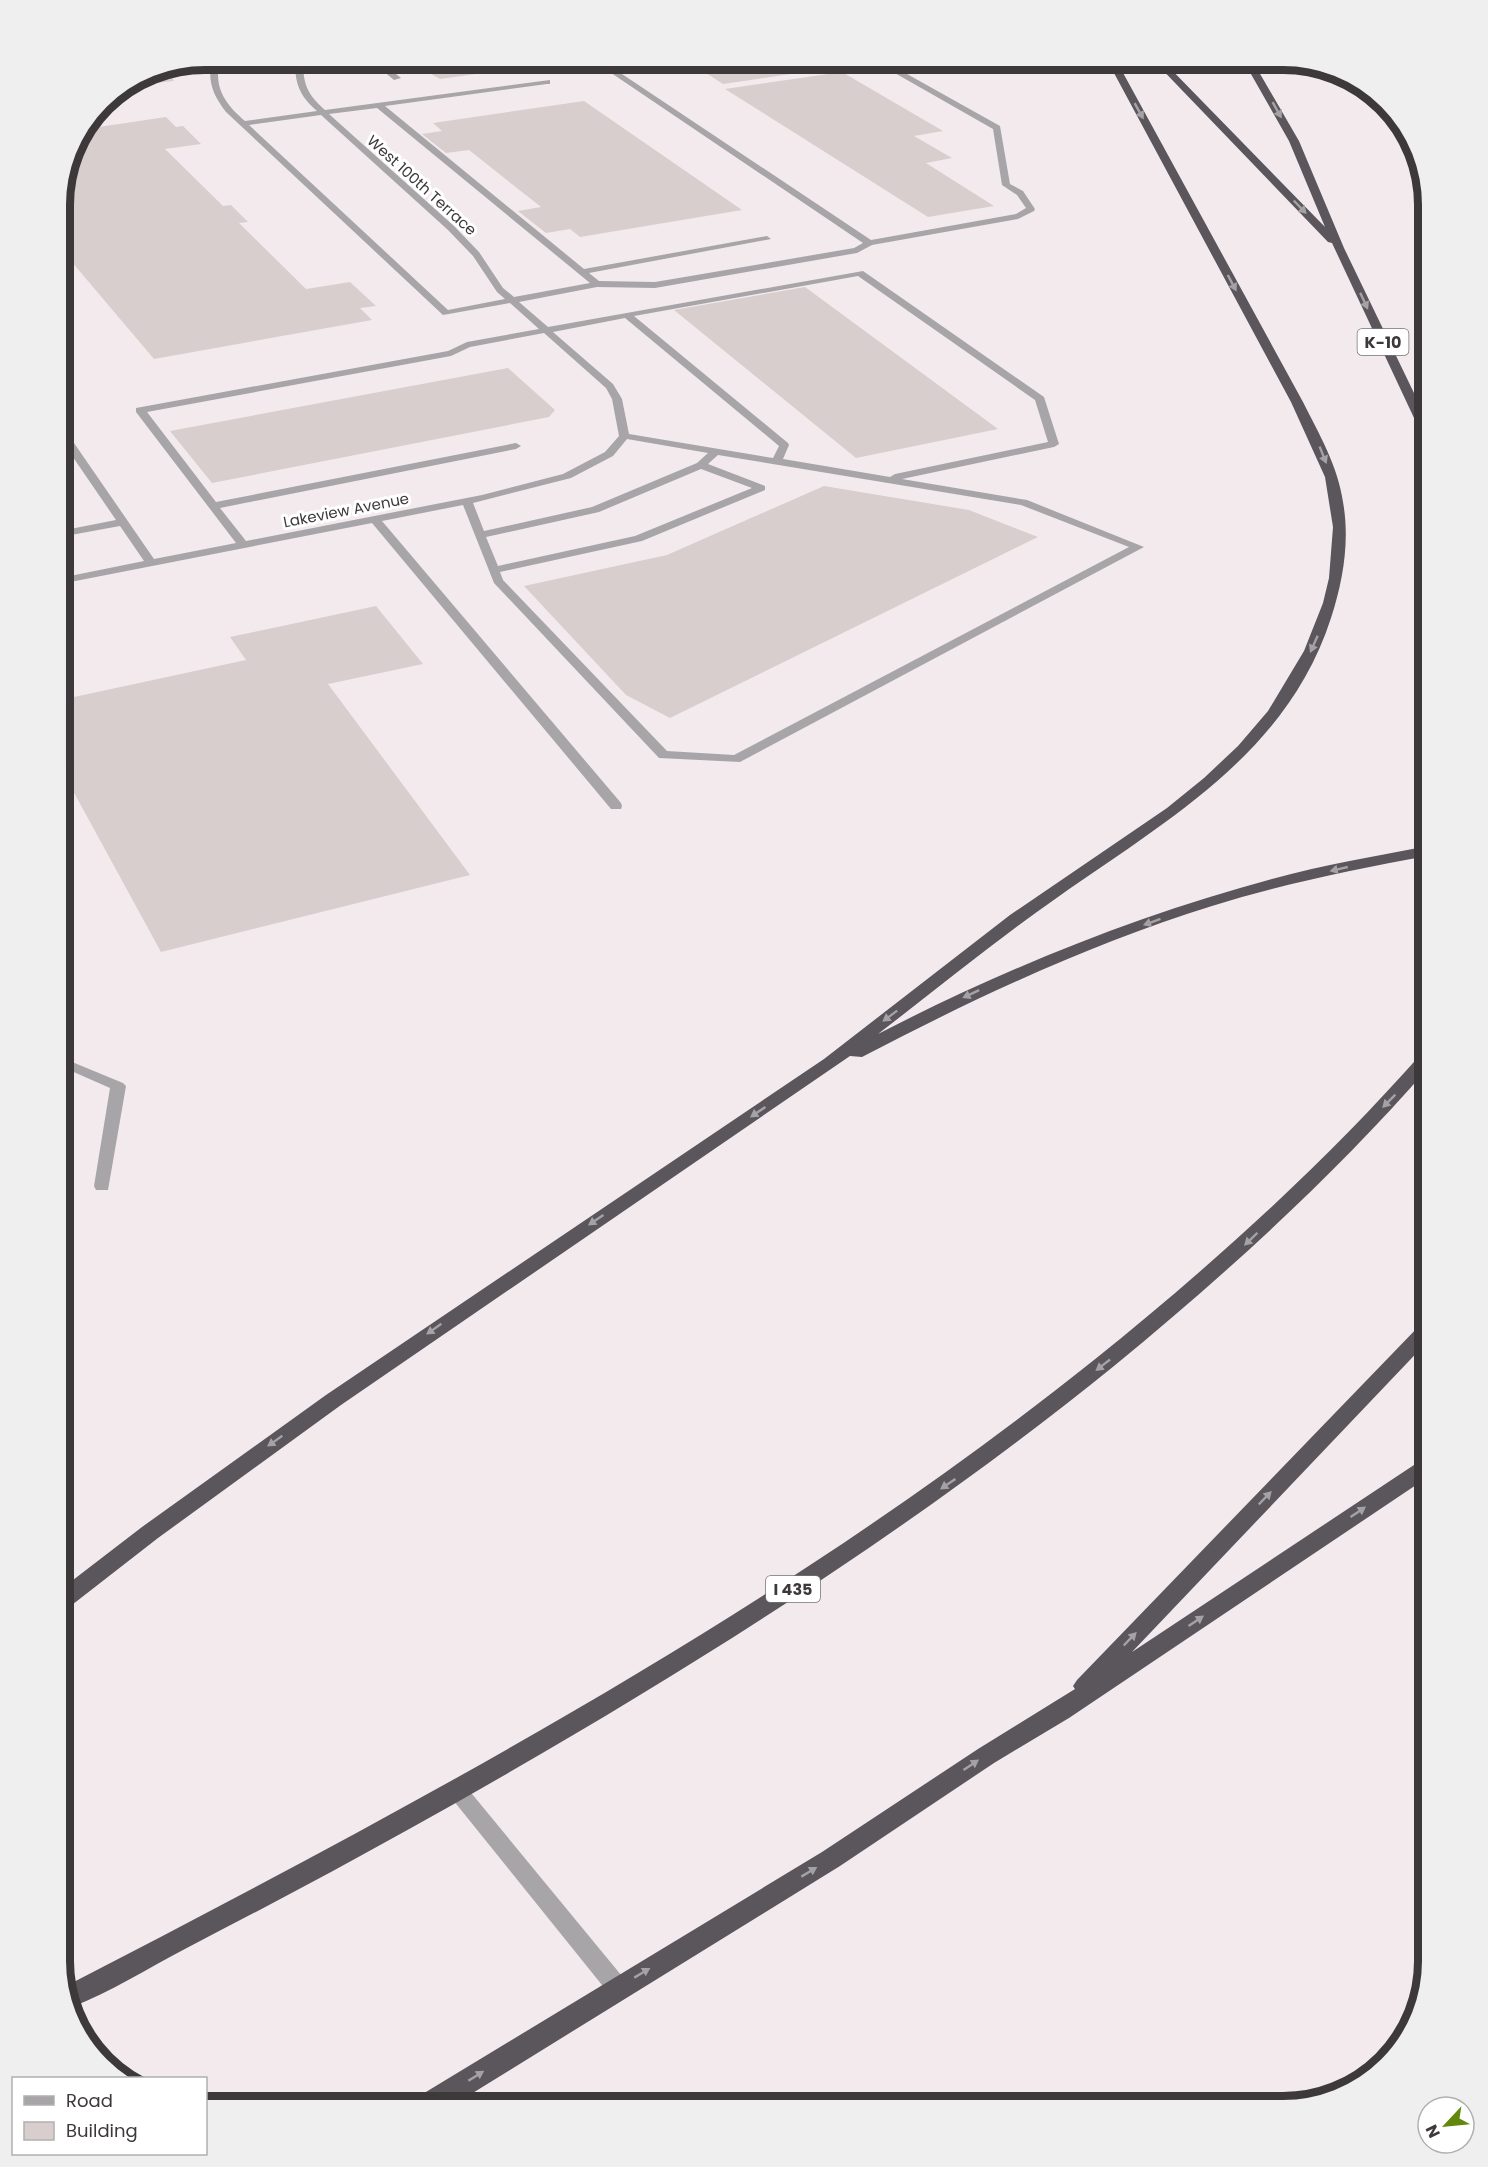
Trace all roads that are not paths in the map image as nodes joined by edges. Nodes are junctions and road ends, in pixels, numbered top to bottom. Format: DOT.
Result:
graph roads {
  1 [pos="213,70"];
  2 [pos="298,70"];
  3 [pos="387,70"];
  4 [pos="611,70"];
  5 [pos="895,71"];
  6 [pos="1116,71"];
  7 [pos="1168,71"];
  8 [pos="1253,71"];
  9 [pos="397,78"];
  10 [pos="547,82"];
  11 [pos="379,105"];
  12 [pos="321,113"];
  13 [pos="243,124"];
  14 [pos="767,239"];
  15 [pos="869,243"];
  16 [pos="1339,248"];
  17 [pos="582,272"];
  18 [pos="597,284"];
  19 [pos="512,301"];
  20 [pos="627,315"];
  21 [pos="544,330"];
  22 [pos="1418,414"];
  23 [pos="624,436"];
  24 [pos="71,446"];
  25 [pos="516,446"];
  26 [pos="716,451"];
  27 [pos="777,461"];
  28 [pos="701,465"];
  29 [pos="885,479"];
  30 [pos="467,501"];
  31 [pos="213,506"];
  32 [pos="374,519"];
  33 [pos="124,522"];
  34 [pos="71,532"];
  35 [pos="480,535"];
  36 [pos="243,545"];
  37 [pos="152,563"];
  38 [pos="494,570"];
  39 [pos="71,579"];
  40 [pos="616,806"];
  41 [pos="1418,853"];
  42 [pos="71,1066"];
  43 [pos="1418,1069"];
  44 [pos="807,1079"];
  45 [pos="102,1186"];
  46 [pos="1418,1339"];
  47 [pos="1418,1473"];
  48 [pos="70,1594"];
  49 [pos="1060,1712"];
  50 [pos="456,1789"];
  51 [pos="618,1988"];
  52 [pos="75,1994"];
  53 [pos="444,2096"];
  1 -- 13 [label="street"];
  2 -- 12 [label="street, West 100th Terrace"];
  3 -- 9 [label="street"];
  4 -- 15 [label="street"];
  5 -- 15 [label="street"];
  6 -- 44 [label="highway, one-way"];
  7 -- 16 [label="highway, one-way"];
  8 -- 16 [label="highway, one-way"];
  10 -- 11 [label="street"];
  11 -- 12 [label="street"];
  11 -- 17 [label="street"];
  12 -- 13 [label="street"];
  12 -- 19 [label="street, West 100th Terrace"];
  13 -- 19 [label="street"];
  14 -- 17 [label="street"];
  15 -- 18 [label="street"];
  16 -- 22 [label="highway, K-10, one-way"];
  17 -- 18 [label="street"];
  18 -- 19 [label="street"];
  19 -- 21 [label="street, West 100th Terrace"];
  20 -- 21 [label="street"];
  20 -- 27 [label="street"];
  20 -- 29 [label="street"];
  21 -- 23 [label="street, West 100th Terrace"];
  21 -- 31 [label="street"];
  23 -- 26 [label="street"];
  23 -- 30 [label="street, Lakeview Avenue"];
  24 -- 33 [label="street"];
  25 -- 31 [label="street"];
  26 -- 27 [label="street"];
  26 -- 28 [label="street"];
  27 -- 29 [label="street"];
  28 -- 35 [label="street"];
  28 -- 38 [label="street"];
  29 -- 38 [label="street"];
  30 -- 32 [label="street, Lakeview Avenue"];
  30 -- 35 [label="street"];
  31 -- 36 [label="street"];
  32 -- 36 [label="street, Lakeview Avenue"];
  32 -- 40 [label="street"];
  33 -- 34 [label="street"];
  33 -- 37 [label="street"];
  35 -- 38 [label="street"];
  36 -- 37 [label="street, Lakeview Avenue"];
  37 -- 39 [label="street, Lakeview Avenue"];
  41 -- 44 [label="highway, one-way"];
  42 -- 45 [label="street"];
  43 -- 50 [label="highway, I 435, one-way"];
  44 -- 48 [label="highway, one-way"];
  49 -- 46 [label="highway, one-way"];
  49 -- 47 [label="highway, one-way"];
  51 -- 49 [label="highway, one-way"];
  50 -- 51 [label="street"];
  50 -- 52 [label="highway, I 435"];
  53 -- 51 [label="highway, one-way"];
}
